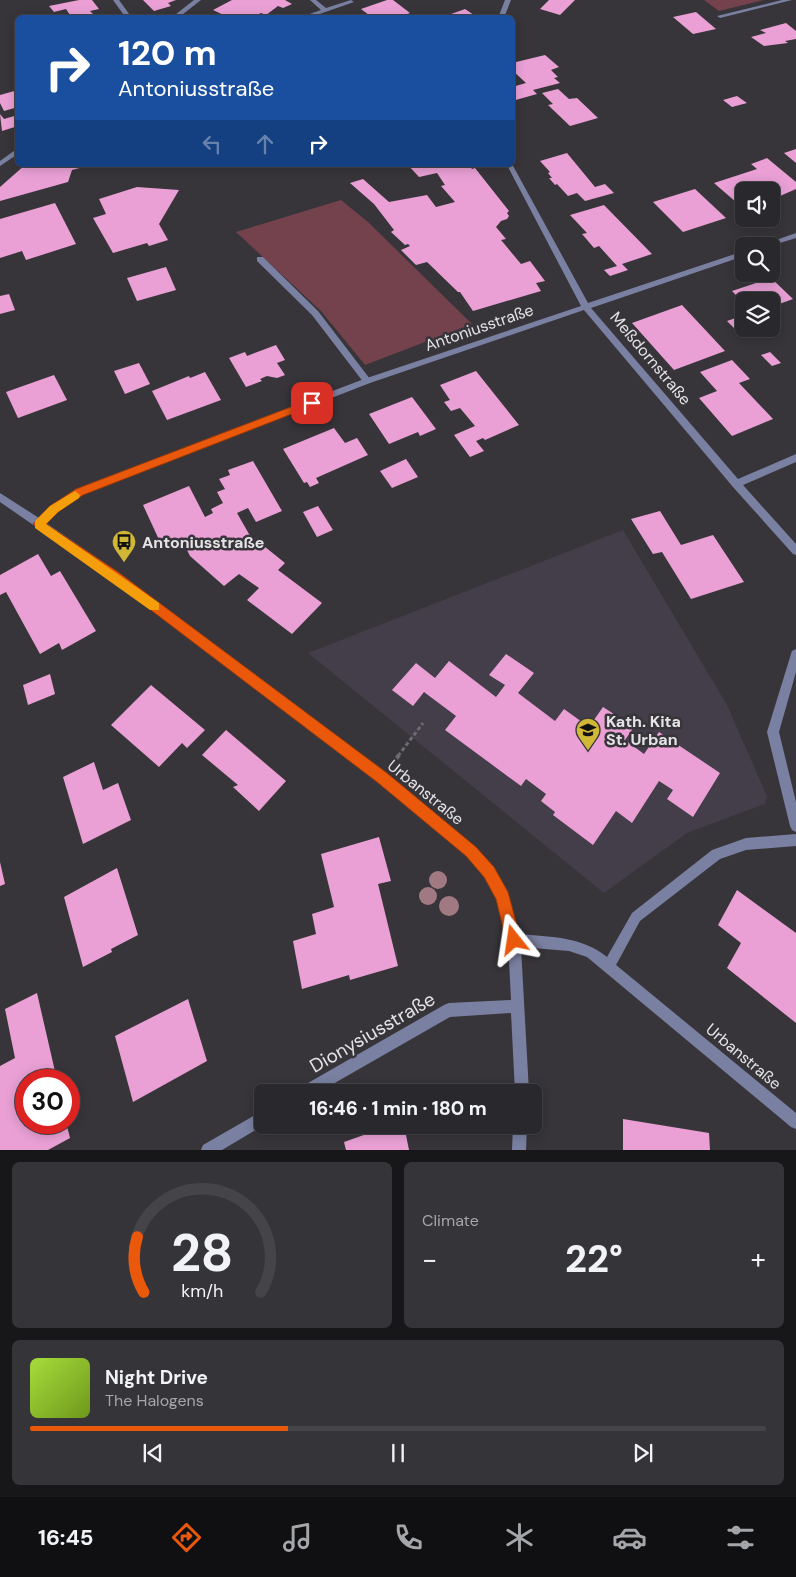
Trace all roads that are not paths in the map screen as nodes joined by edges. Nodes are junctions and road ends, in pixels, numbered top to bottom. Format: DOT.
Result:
graph roads {
  1 [pos="116,0"];
  2 [pos="198,0"];
  3 [pos="313,0"];
  4 [pos="508,0"];
  5 [pos="789,0"];
  6 [pos="351,2"];
  7 [pos="325,10"];
  8 [pos="127,15"];
  9 [pos="178,15"];
  10 [pos="310,15"];
  11 [pos="502,15"];
  12 [pos="720,16"];
  13 [pos="15,152"];
  14 [pos="0,164"];
  15 [pos="511,167"];
  16 [pos="796,235"];
  17 [pos="780,240"];
  18 [pos="735,256"];
  19 [pos="260,259"];
  20 [pos="585,306"];
  21 [pos="367,381"];
  22 [pos="796,458"];
  23 [pos="736,484"];
  24 [pos="0,497"];
  25 [pos="39,524"];
  26 [pos="796,551"];
  27 [pos="796,654"];
  28 [pos="796,826"];
  29 [pos="796,840"];
  30 [pos="514,940"];
  31 [pos="609,965"];
  32 [pos="518,1006"];
  33 [pos="320,1084"];
  34 [pos="522,1084"];
  35 [pos="796,1122"];
  36 [pos="254,1123"];
  37 [pos="520,1134"];
  38 [pos="208,1150"];
  39 [pos="520,1150"];
  1 -- 8 [label="street"];
  2 -- 9 [label="street"];
  3 -- 7 [label="street"];
  4 -- 11 [label="street"];
  5 -- 12 [label="street"];
  6 -- 7 [label="street"];
  7 -- 10 [label="street"];
  13 -- 14 [label="street"];
  15 -- 20 [label="street, Meßdornstraße"];
  16 -- 17 [label="street"];
  18 -- 20 [label="street, Antoniusstraße"];
  19 -- 21 [label="street"];
  20 -- 21 [label="street, Antoniusstraße"];
  20 -- 23 [label="street, Meßdornstraße"];
  21 -- 25 [label="street, Antoniusstraße"];
  22 -- 23 [label="street"];
  23 -- 26 [label="street, Meßdornstraße"];
  24 -- 25 [label="street, Urbanstraße"];
  25 -- 30 [label="street, Urbanstraße"];
  27 -- 28 [label="street"];
  29 -- 31 [label="street"];
  30 -- 31 [label="street, Urbanstraße"];
  30 -- 32 [label="street"];
  31 -- 35 [label="street, Urbanstraße"];
  32 -- 33 [label="street, Dionysiusstraße"];
  32 -- 34 [label="street"];
  36 -- 38 [label="street"];
  37 -- 39 [label="street"];
}
